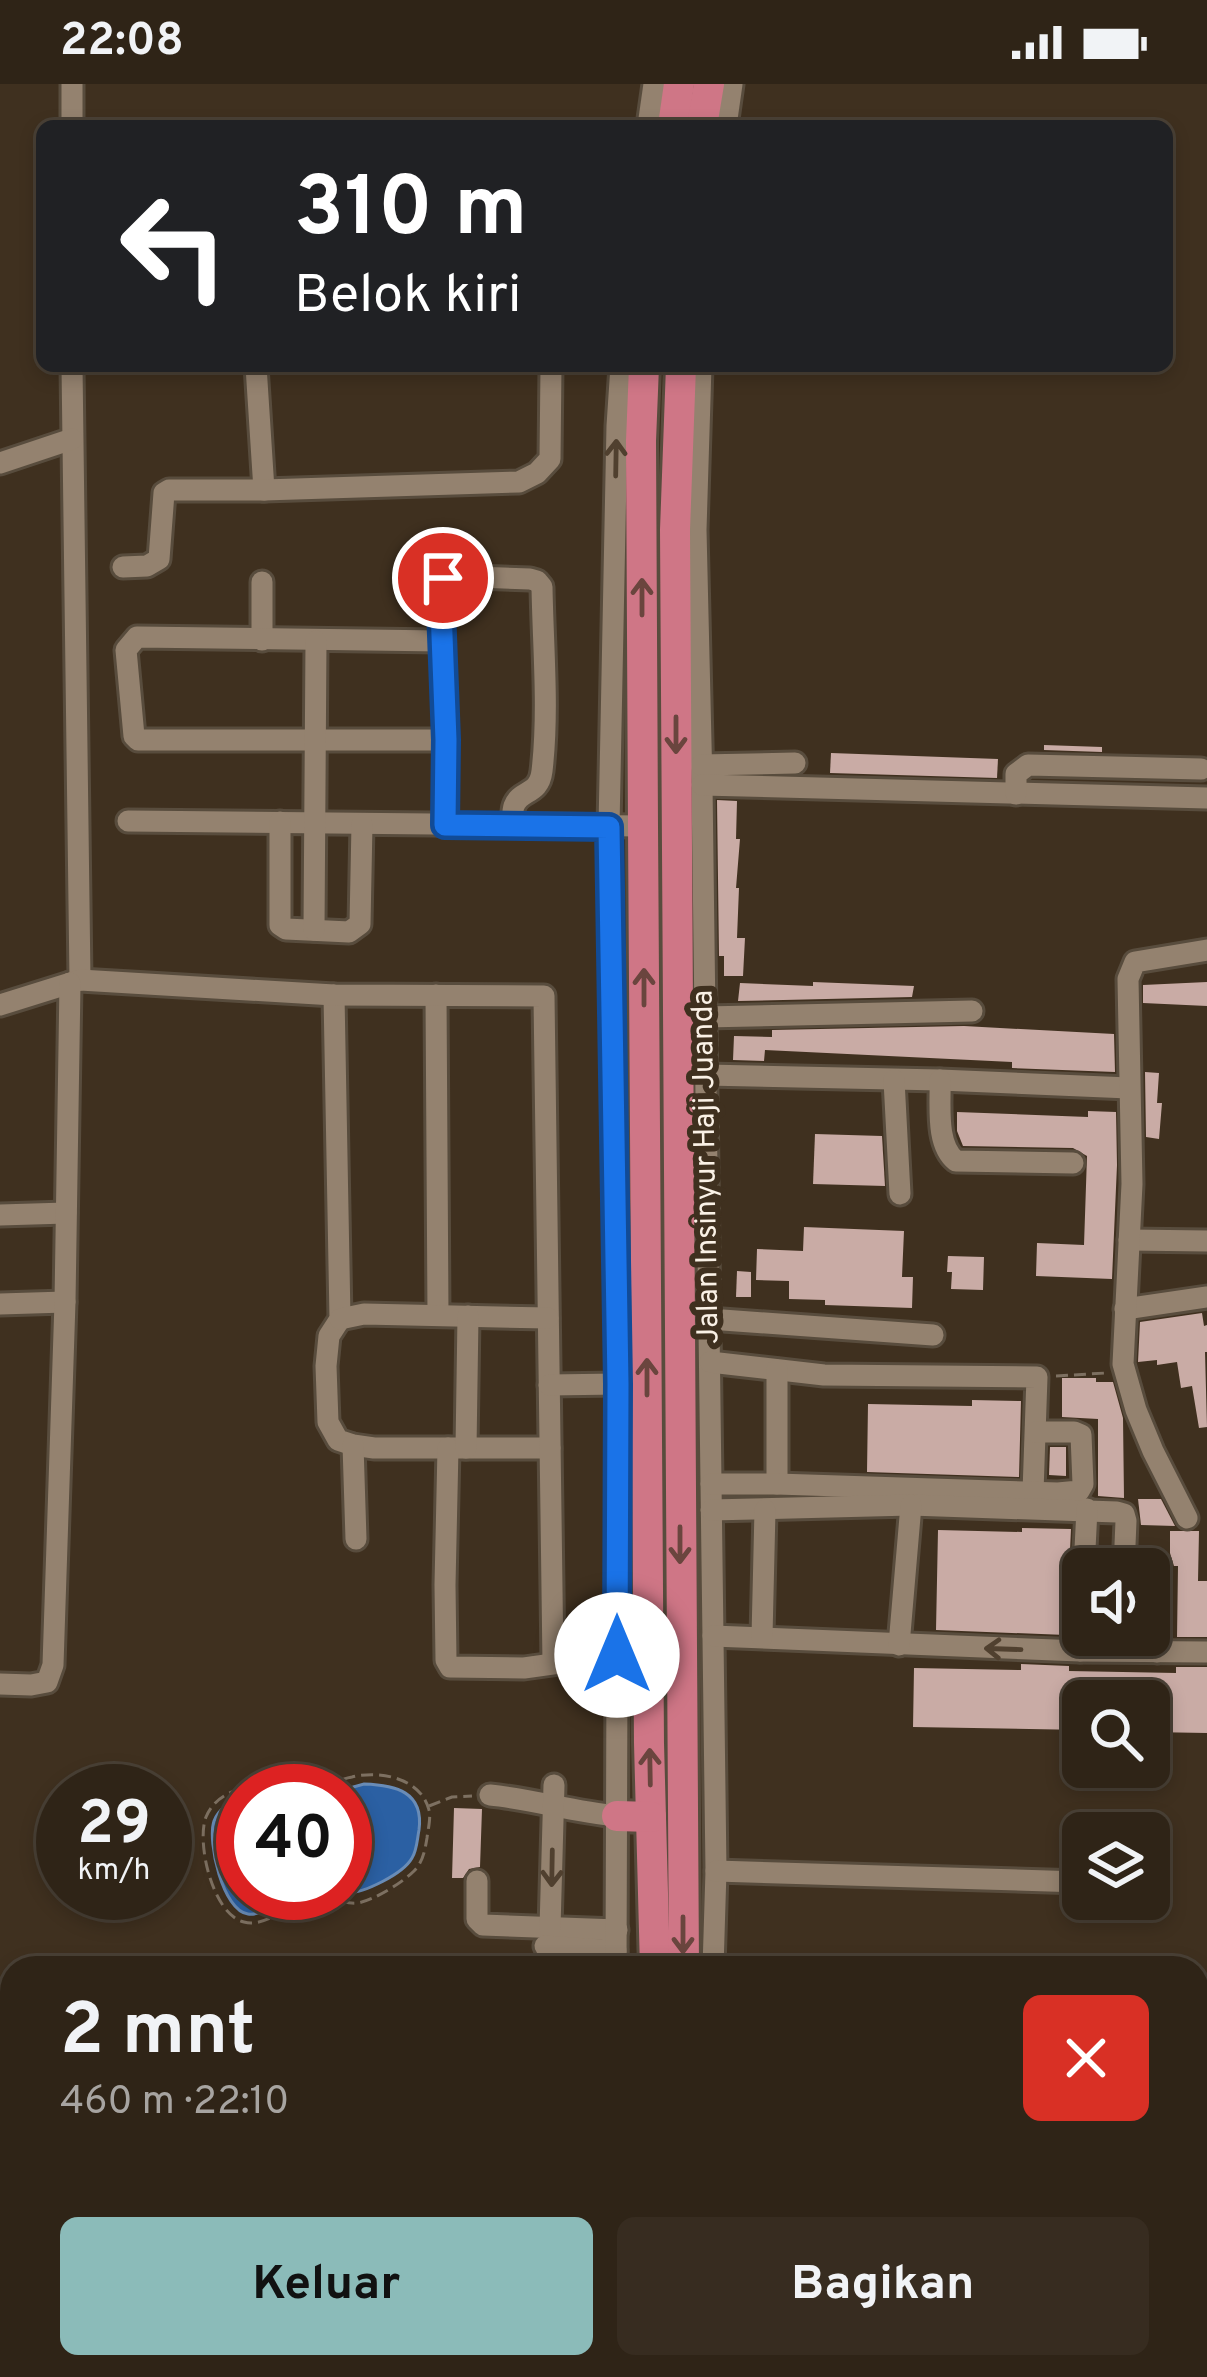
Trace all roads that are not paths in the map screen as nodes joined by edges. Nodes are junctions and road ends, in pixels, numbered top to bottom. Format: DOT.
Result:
graph roads {
  1 [pos="72,84"];
  2 [pos="654,84"];
  3 [pos="679,84"];
  4 [pos="710,84"];
  5 [pos="732,84"];
  6 [pos="72,120"];
  7 [pos="649,120"];
  8 [pos="674,120"];
  9 [pos="703,120"];
  10 [pos="727,120"];
  11 [pos="72,372"];
  12 [pos="256,372"];
  13 [pos="551,372"];
  14 [pos="621,372"];
  15 [pos="644,372"];
  16 [pos="681,372"];
  17 [pos="700,372"];
  18 [pos="73,439"];
  19 [pos="0,463"];
  20 [pos="264,490"];
  21 [pos="686,530"];
  22 [pos="123,567"];
  23 [pos="262,582"];
  24 [pos="262,640"];
  25 [pos="316,641"];
  26 [pos="442,641"];
  27 [pos="610,691"];
  28 [pos="642,692"];
  29 [pos="316,740"];
  30 [pos="446,740"];
  31 [pos="794,764"];
  32 [pos="1201,769"];
  33 [pos="702,775"];
  34 [pos="1016,794"];
  35 [pos="1207,799"];
  36 [pos="128,821"];
  37 [pos="280,823"];
  38 [pos="315,823"];
  39 [pos="362,824"];
  40 [pos="445,825"];
  41 [pos="512,826"];
  42 [pos="643,826"];
  43 [pos="609,827"];
  44 [pos="314,930"];
  45 [pos="1207,950"];
  46 [pos="75,982"];
  47 [pos="334,995"];
  48 [pos="436,995"];
  49 [pos="0,1005"];
  50 [pos="972,1011"];
  51 [pos="705,1017"];
  52 [pos="765,1064"];
  53 [pos="706,1069"];
  54 [pos="894,1080"];
  55 [pos="940,1080"];
  56 [pos="1129,1088"];
  57 [pos="1073,1162"];
  58 [pos="900,1194"];
  59 [pos="66,1213"];
  60 [pos="0,1216"];
  61 [pos="1129,1240"];
  62 [pos="1207,1241"];
  63 [pos="1207,1297"];
  64 [pos="65,1302"];
  65 [pos="0,1304"];
  66 [pos="1125,1309"];
  67 [pos="438,1315"];
  68 [pos="468,1316"];
  69 [pos="548,1318"];
  70 [pos="340,1319"];
  71 [pos="709,1319"];
  72 [pos="933,1335"];
  73 [pos="710,1362"];
  74 [pos="777,1370"];
  75 [pos="599,1384"];
  76 [pos="549,1385"];
  77 [pos="1036,1432"];
  78 [pos="353,1445"];
  79 [pos="457,1448"];
  80 [pos="550,1448"];
  81 [pos="711,1484"];
  82 [pos="777,1484"];
  83 [pos="1033,1492"];
  84 [pos="911,1505"];
  85 [pos="1087,1509"];
  86 [pos="711,1510"];
  87 [pos="765,1510"];
  88 [pos="1187,1518"];
  89 [pos="356,1539"];
  90 [pos="1085,1548"];
  91 [pos="1125,1548"];
  92 [pos="633,1573"];
  93 [pos="713,1636"];
  94 [pos="762,1637"];
  95 [pos="899,1646"];
  96 [pos="1062,1651"];
  97 [pos="1170,1652"];
  98 [pos="1207,1652"];
  99 [pos="602,1656"];
  100 [pos="553,1663"];
  101 [pos="0,1684"];
  102 [pos="490,1795"];
  103 [pos="554,1796"];
  104 [pos="605,1815"];
  105 [pos="651,1817"];
  106 [pos="716,1871"];
  107 [pos="477,1881"];
  108 [pos="1062,1881"];
  109 [pos="548,1937"];
  110 [pos="607,1944"];
  111 [pos="655,1956"];
  112 [pos="683,1956"];
  113 [pos="713,1956"];
  1 -- 6 [label="street"];
  2 -- 7 [label="street"];
  3 -- 8 [label="highway"];
  4 -- 9 [label="highway"];
  5 -- 10 [label="street"];
  11 -- 18 [label="street"];
  12 -- 20 [label="street"];
  13 -- 20 [label="street"];
  27 -- 14 [label="street, Jalan Insinyur Haji Juanda, one-way"];
  28 -- 15 [label="highway, Jalan Insinyur Haji Juanda, one-way"];
  16 -- 21 [label="highway, Jalan Insinyur Haji Juanda"];
  17 -- 21 [label="street, Jalan Insinyur Haji Juanda"];
  18 -- 19 [label="street"];
  18 -- 46 [label="street"];
  20 -- 22 [label="street"];
  21 -- 33 [label="street, Jalan Insinyur Haji Juanda"];
  21 -- 112 [label="highway, Jalan Insinyur Haji Juanda, one-way"];
  23 -- 24 [label="street"];
  24 -- 25 [label="street"];
  24 -- 29 [label="street"];
  25 -- 26 [label="street"];
  25 -- 29 [label="street"];
  26 -- 30 [label="street"];
  26 -- 41 [label="street"];
  27 -- 28 [label="street"];
  27 -- 43 [label="street, Jalan Insinyur Haji Juanda"];
  28 -- 42 [label="highway, Jalan Insinyur Haji Juanda"];
  29 -- 30 [label="street"];
  29 -- 38 [label="street"];
  30 -- 40 [label="street"];
  31 -- 33 [label="street"];
  32 -- 34 [label="street"];
  33 -- 34 [label="street"];
  33 -- 51 [label="street, Jalan Insinyur Haji Juanda"];
  34 -- 35 [label="street"];
  36 -- 37 [label="street"];
  37 -- 38 [label="street"];
  37 -- 44 [label="street"];
  38 -- 39 [label="street"];
  38 -- 44 [label="street"];
  39 -- 40 [label="street"];
  39 -- 44 [label="street"];
  40 -- 41 [label="street"];
  41 -- 43 [label="street"];
  42 -- 43 [label="street"];
  92 -- 42 [label="highway, Jalan Insinyur Haji Juanda, one-way"];
  43 -- 75 [label="street, Jalan Insinyur Haji Juanda"];
  45 -- 56 [label="street"];
  46 -- 47 [label="street"];
  46 -- 49 [label="street"];
  46 -- 59 [label="street"];
  47 -- 48 [label="street"];
  47 -- 70 [label="street"];
  48 -- 67 [label="street"];
  48 -- 69 [label="street"];
  50 -- 51 [label="street"];
  51 -- 53 [label="street, Jalan Insinyur Haji Juanda"];
  52 -- 53 [label="street"];
  53 -- 54 [label="street"];
  53 -- 71 [label="street, Jalan Insinyur Haji Juanda"];
  54 -- 55 [label="street"];
  54 -- 58 [label="street"];
  55 -- 56 [label="street"];
  55 -- 57 [label="street"];
  56 -- 61 [label="street"];
  59 -- 60 [label="street"];
  59 -- 64 [label="street"];
  61 -- 62 [label="street"];
  61 -- 66 [label="street"];
  63 -- 66 [label="street"];
  64 -- 65 [label="street"];
  64 -- 101 [label="street"];
  66 -- 88 [label="street"];
  67 -- 68 [label="street"];
  67 -- 70 [label="street"];
  68 -- 69 [label="street"];
  68 -- 79 [label="street"];
  69 -- 76 [label="street"];
  70 -- 78 [label="street"];
  71 -- 72 [label="street"];
  71 -- 73 [label="street, Jalan Insinyur Haji Juanda"];
  73 -- 74 [label="street"];
  73 -- 81 [label="street, Jalan Insinyur Haji Juanda"];
  74 -- 77 [label="street"];
  74 -- 82 [label="street"];
  75 -- 76 [label="street"];
  75 -- 92 [label="street, Jalan Insinyur Haji Juanda"];
  76 -- 80 [label="street"];
  77 -- 83 [label="street"];
  77 -- 83 [label="street"];
  78 -- 79 [label="street"];
  78 -- 89 [label="street"];
  79 -- 80 [label="street"];
  79 -- 100 [label="street"];
  80 -- 100 [label="street"];
  81 -- 82 [label="street"];
  81 -- 86 [label="street, Jalan Insinyur Haji Juanda"];
  82 -- 83 [label="street"];
  84 -- 85 [label="street"];
  84 -- 87 [label="street"];
  84 -- 95 [label="street"];
  85 -- 90 [label="street"];
  85 -- 91 [label="street"];
  86 -- 87 [label="street"];
  86 -- 93 [label="street, Jalan Insinyur Haji Juanda"];
  87 -- 94 [label="street"];
  92 -- 99 [label="street, Jalan Insinyur Haji Juanda"];
  105 -- 92 [label="highway, Jalan Insinyur Haji Juanda, one-way"];
  93 -- 94 [label="street"];
  93 -- 106 [label="street, Jalan Insinyur Haji Juanda"];
  94 -- 95 [label="street"];
  96 -- 95 [label="street, one-way"];
  97 -- 98 [label="street"];
  99 -- 100 [label="street"];
  99 -- 104 [label="street, Jalan Insinyur Haji Juanda"];
  102 -- 103 [label="street"];
  103 -- 104 [label="street"];
  103 -- 109 [label="street, one-way"];
  104 -- 105 [label="highway"];
  104 -- 110 [label="street, Jalan Insinyur Haji Juanda"];
  105 -- 111 [label="highway, Jalan Insinyur Haji Juanda"];
  106 -- 108 [label="street"];
  106 -- 113 [label="street, Jalan Insinyur Haji Juanda"];
  107 -- 109 [label="street"];
  109 -- 110 [label="street"];
}
